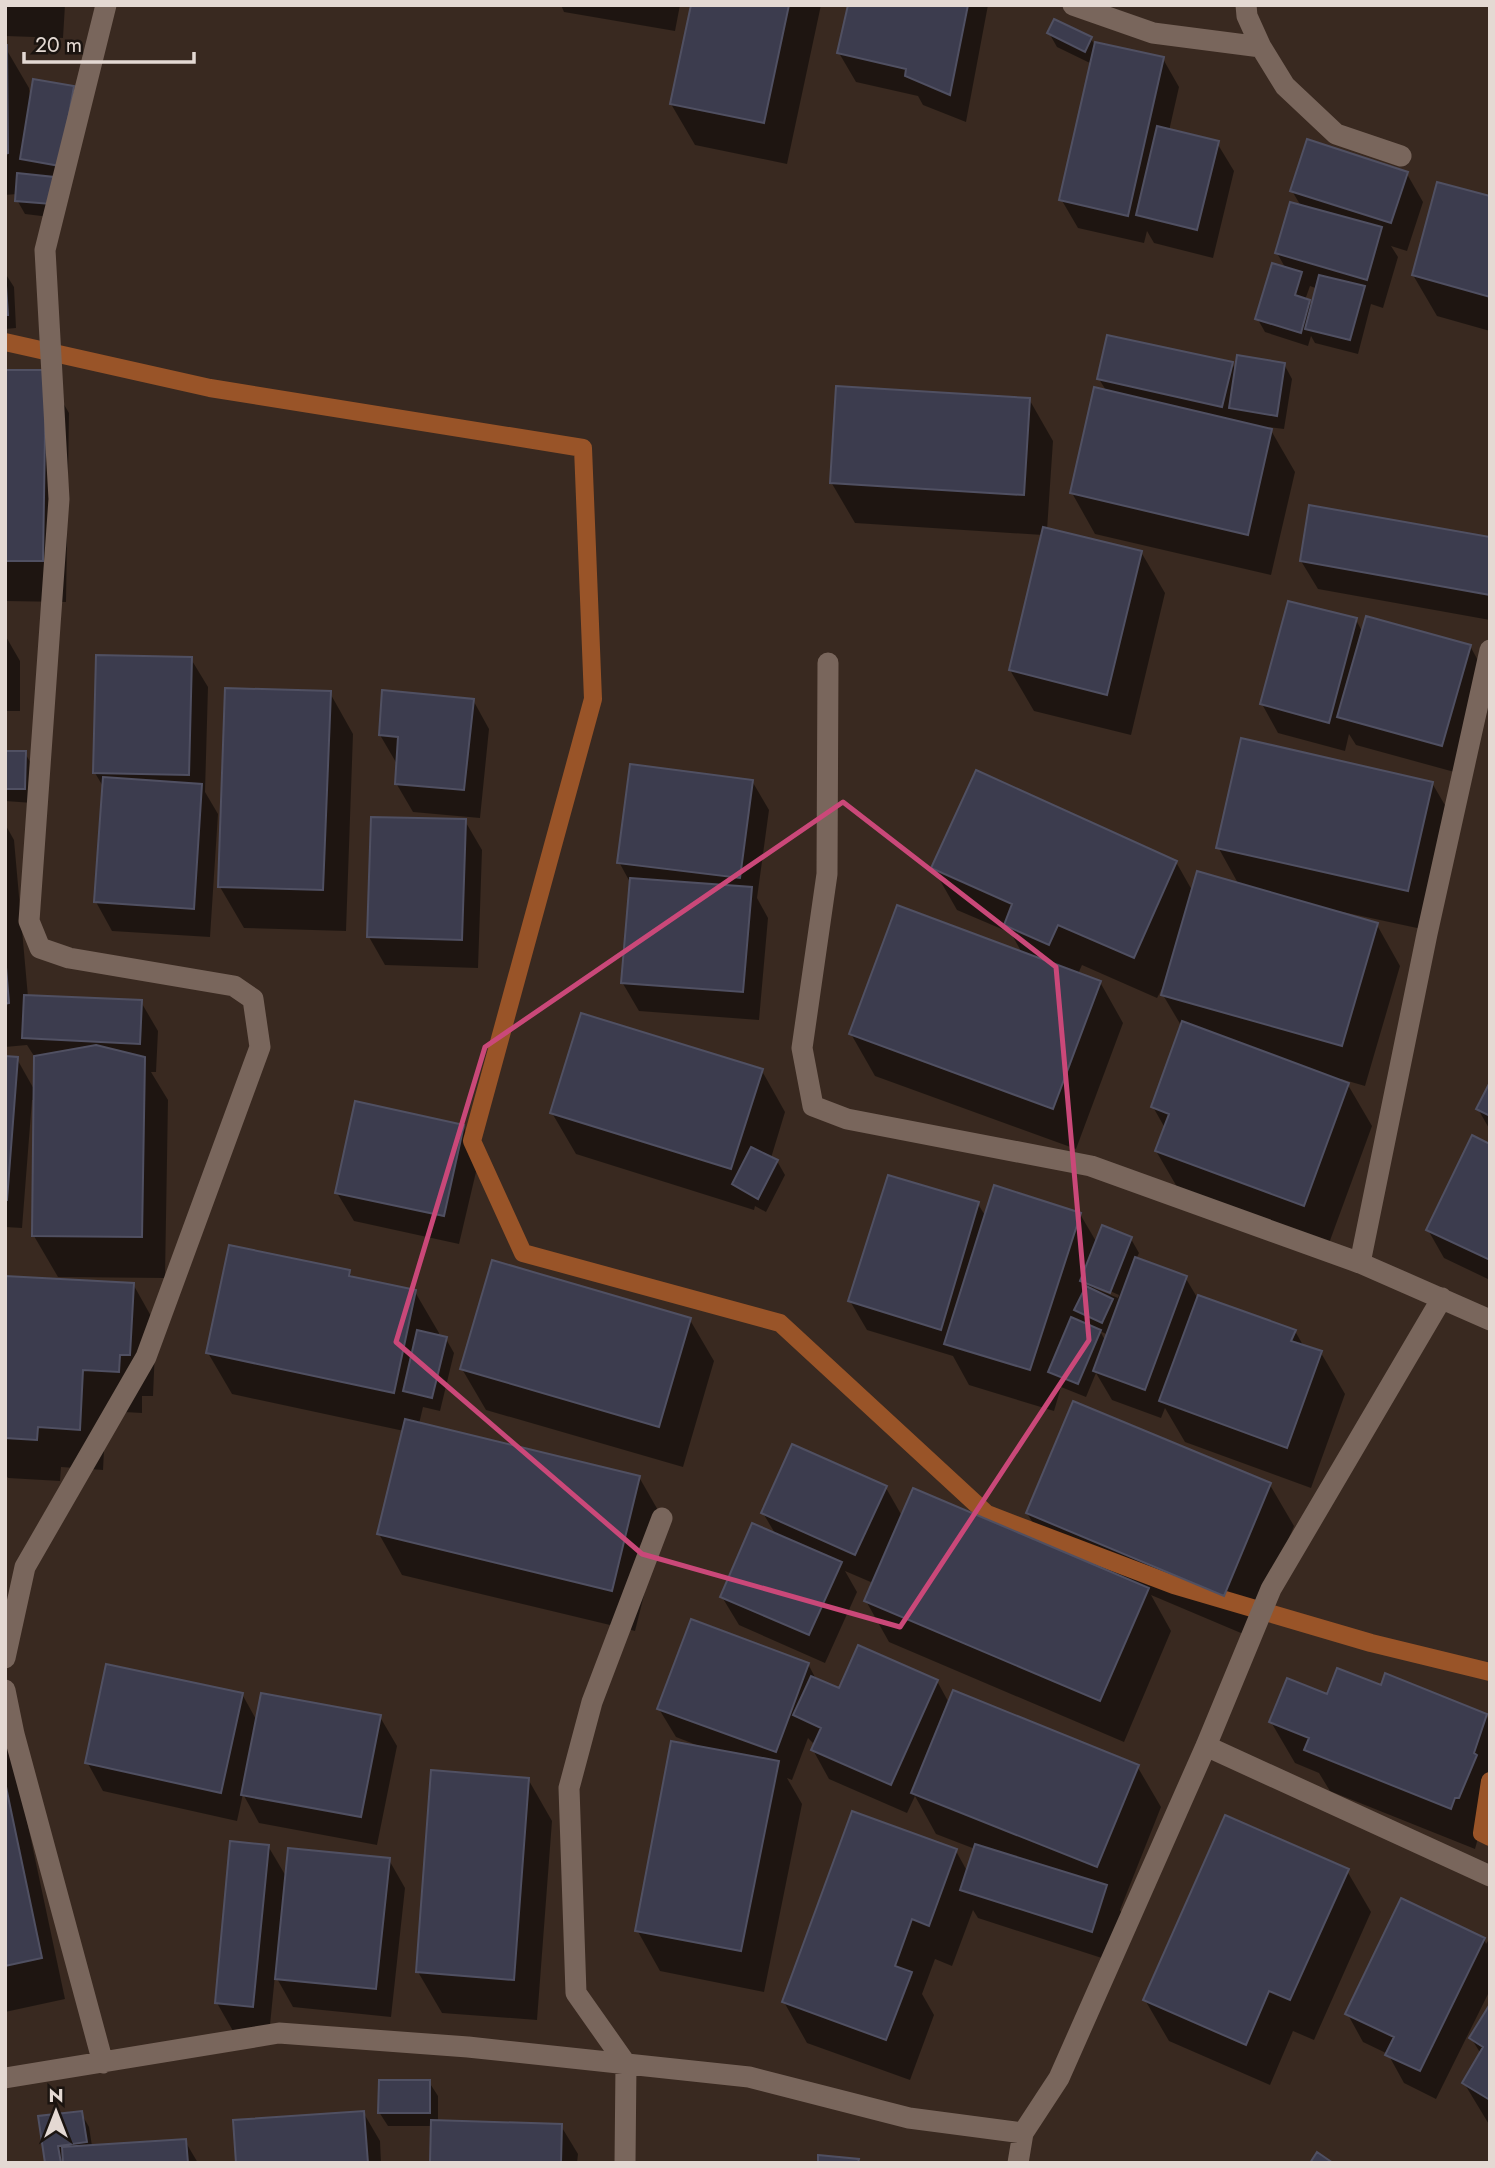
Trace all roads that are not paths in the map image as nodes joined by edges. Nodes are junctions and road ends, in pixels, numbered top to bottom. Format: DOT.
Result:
graph roads {
  1 [pos="106,5"];
  2 [pos="1073,5"];
  3 [pos="1246,5"];
  4 [pos="1261,47"];
  5 [pos="1401,156"];
  6 [pos="1490,650"];
  7 [pos="828,663"];
  8 [pos="1360,1263"];
  9 [pos="1442,1298"];
  10 [pos="1490,1320"];
  11 [pos="662,1518"];
  12 [pos="5,1658"];
  13 [pos="5,1690"];
  14 [pos="1206,1746"];
  15 [pos="1490,1877"];
  16 [pos="103,2063"];
  17 [pos="626,2064"];
  18 [pos="5,2078"];
  19 [pos="1023,2133"];
  20 [pos="625,2163"];
  21 [pos="1018,2163"];
  1 -- 12 [label="street"];
  2 -- 4 [label="street"];
  3 -- 4 [label="street"];
  4 -- 5 [label="street"];
  6 -- 8 [label="street"];
  7 -- 8 [label="street"];
  8 -- 9 [label="street"];
  9 -- 10 [label="street"];
  9 -- 14 [label="street"];
  11 -- 17 [label="street"];
  13 -- 16 [label="street"];
  14 -- 15 [label="street"];
  14 -- 19 [label="street"];
  16 -- 17 [label="street"];
  16 -- 18 [label="street"];
  17 -- 19 [label="street"];
  17 -- 20 [label="street"];
  19 -- 21 [label="street"];
}
